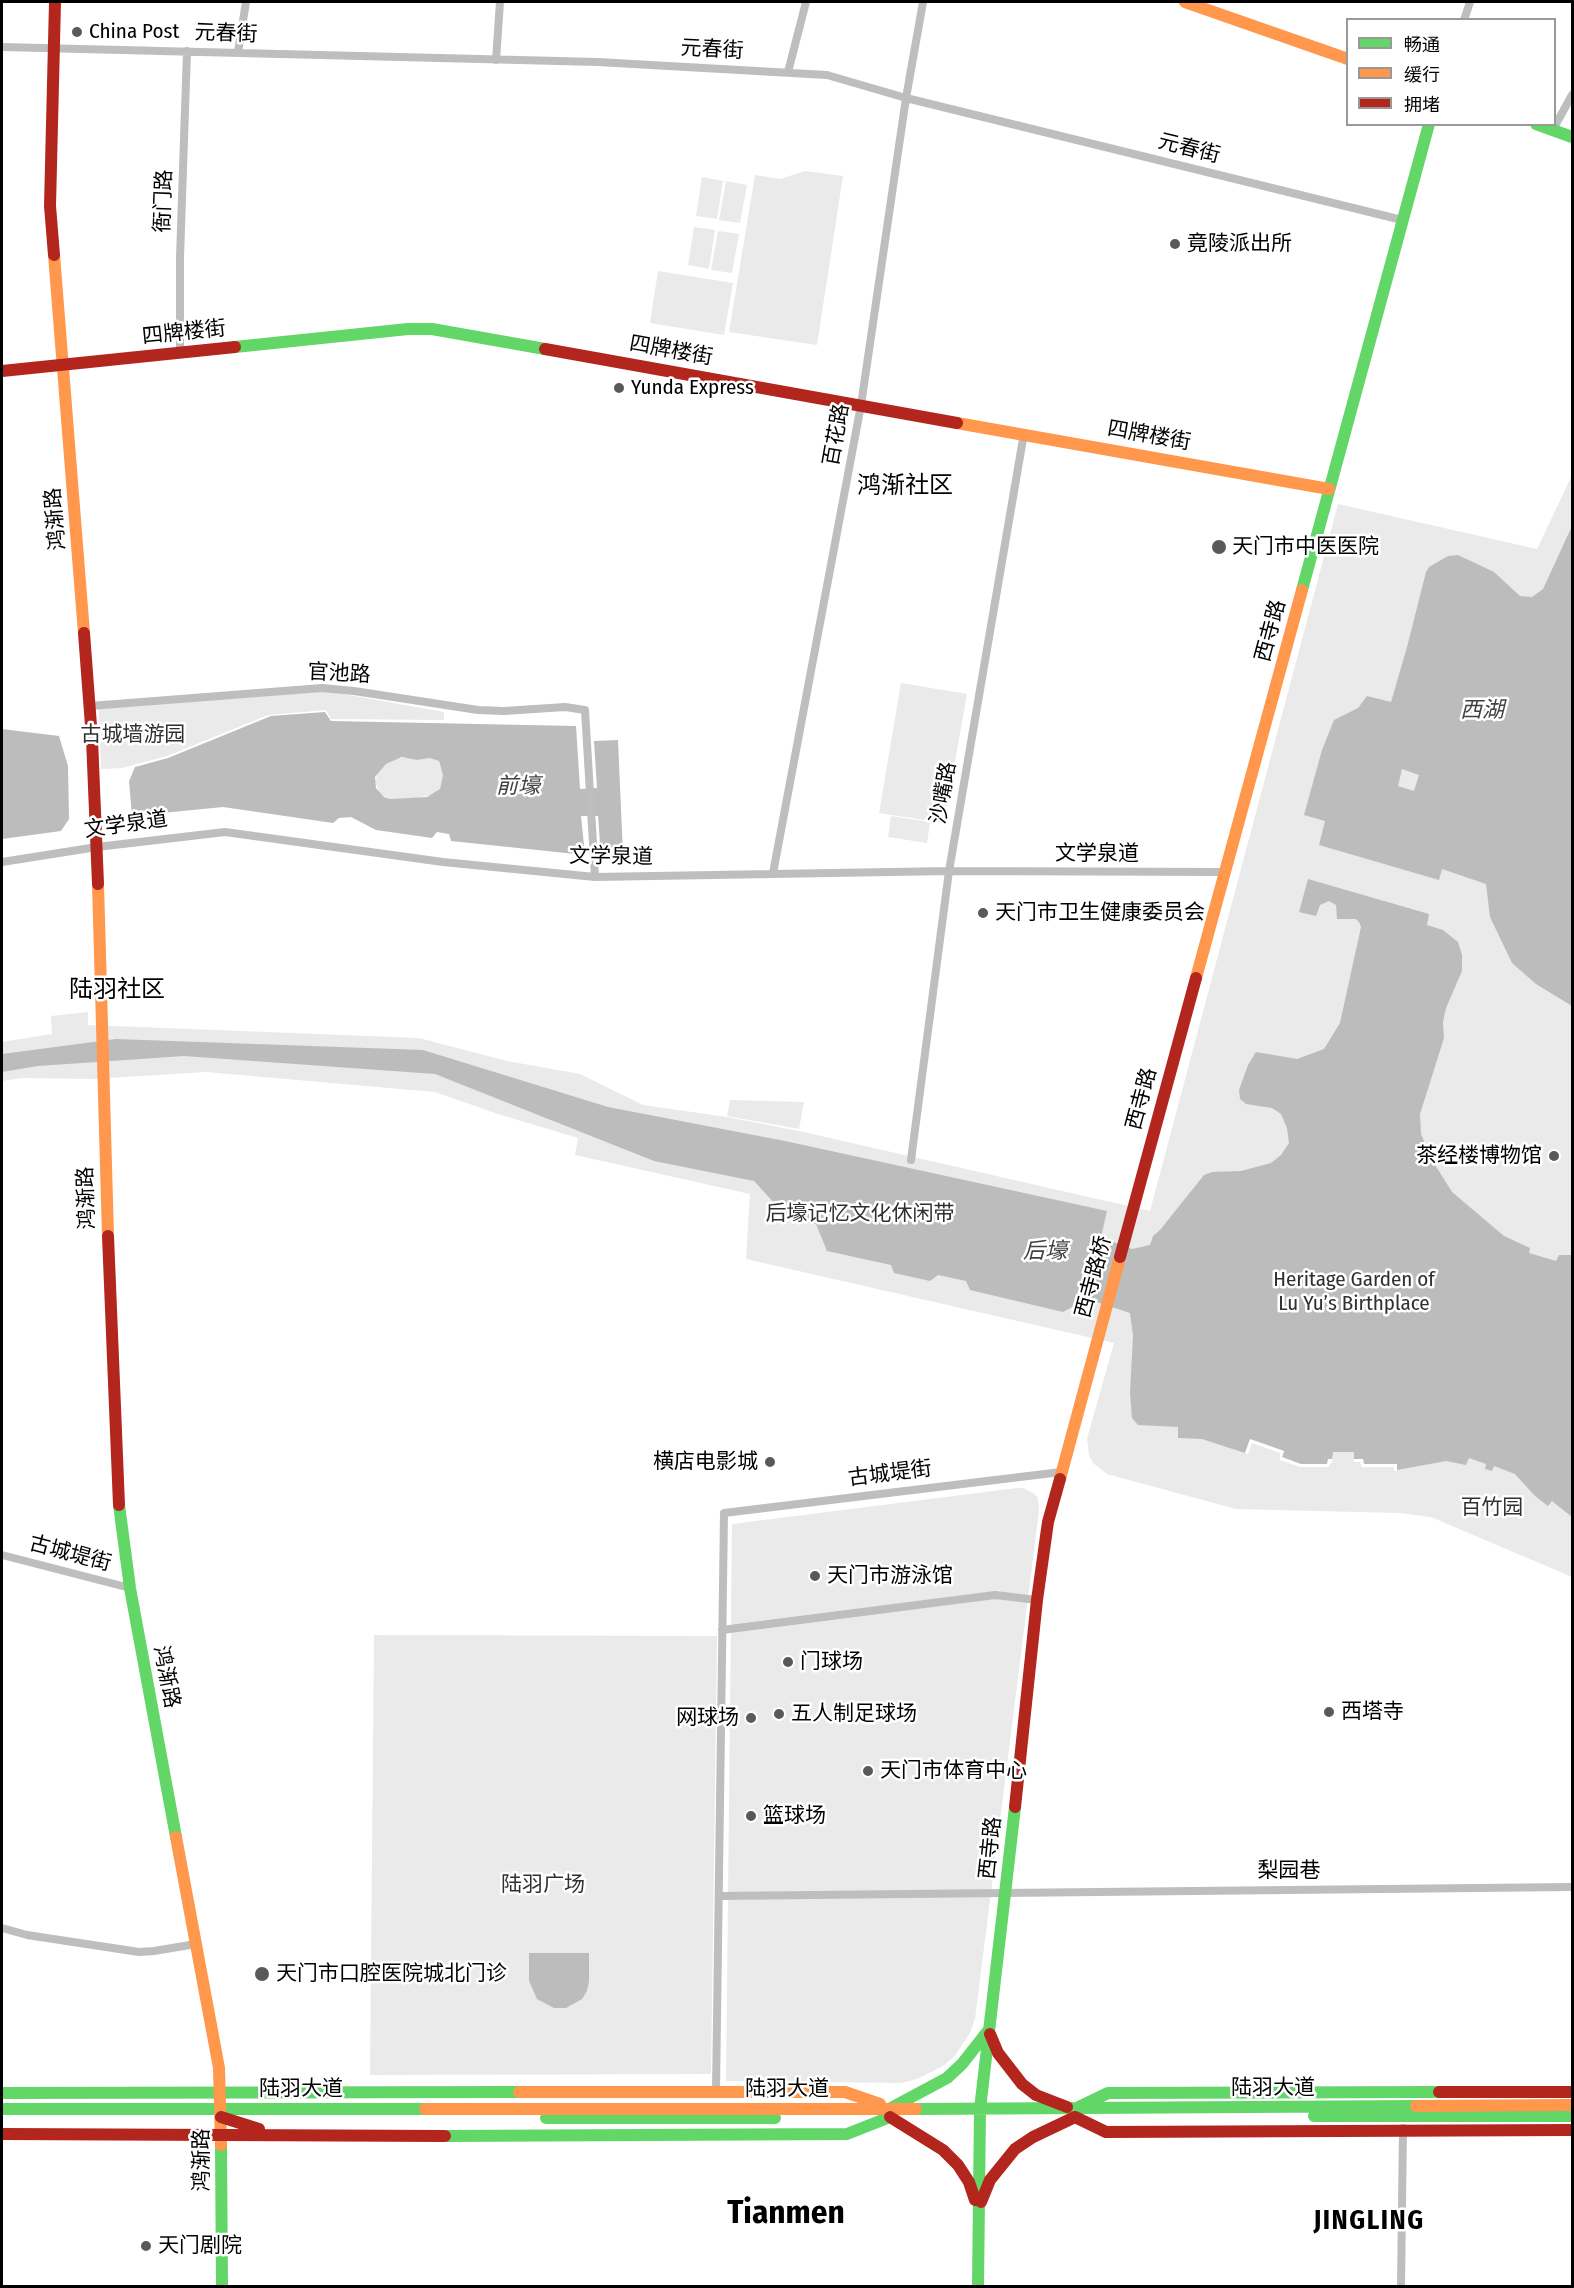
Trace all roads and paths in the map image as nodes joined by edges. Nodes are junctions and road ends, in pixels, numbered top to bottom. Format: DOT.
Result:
graph roads {
  1 [pos="55,2"];
  2 [pos="246,2"];
  3 [pos="500,2"];
  4 [pos="806,2"];
  5 [pos="923,2"];
  6 [pos="1185,2"];
  7 [pos="1202,2"];
  8 [pos="1470,2"];
  9 [pos="1465,18"];
  10 [pos="2,47"];
  11 [pos="55,47"];
  12 [pos="187,51"];
  13 [pos="238,52"];
  14 [pos="1346,52"];
  15 [pos="1346,59"];
  16 [pos="496,60"];
  17 [pos="788,72"];
  18 [pos="1572,95"];
  19 [pos="906,98"];
  20 [pos="1556,122"];
  21 [pos="1556,124"];
  22 [pos="1428,126"];
  23 [pos="1542,126"];
  24 [pos="1572,130"];
  25 [pos="1572,137"];
  26 [pos="1402,220"];
  27 [pos="180,353"];
  28 [pos="63,366"];
  29 [pos="2,371"];
  30 [pos="861,405"];
  31 [pos="1024,433"];
  32 [pos="1329,489"];
  33 [pos="90,706"];
  34 [pos="97,847"];
  35 [pos="2,862"];
  36 [pos="949,871"];
  37 [pos="1225,872"];
  38 [pos="773,873"];
  39 [pos="595,877"];
  40 [pos="1149,1147"];
  41 [pos="911,1160"];
  42 [pos="1076,1418"];
  43 [pos="1061,1472"];
  44 [pos="2,1555"];
  45 [pos="130,1588"];
  46 [pos="1037,1600"];
  47 [pos="722,1630"];
  48 [pos="1572,1887"];
  49 [pos="1006,1892"];
  50 [pos="719,1896"];
  51 [pos="2,1928"];
  52 [pos="196,1944"];
  53 [pos="989,2030"];
  54 [pos="560,2091"];
  55 [pos="716,2091"];
  56 [pos="220,2092"];
  57 [pos="260,2092"];
  58 [pos="1572,2092"];
  59 [pos="2,2093"];
  60 [pos="1572,2105"];
  61 [pos="2,2109"];
  62 [pos="590,2109"];
  63 [pos="221,2113"];
  64 [pos="891,2113"];
  65 [pos="980,2113"];
  66 [pos="1074,2113"];
  67 [pos="1403,2116"];
  68 [pos="1572,2116"];
  69 [pos="2,2118"];
  70 [pos="698,2118"];
  71 [pos="1572,2130"];
  72 [pos="1403,2131"];
  73 [pos="2,2134"];
  74 [pos="221,2134"];
  75 [pos="276,2134"];
  76 [pos="647,2135"];
  77 [pos="978,2209"];
  78 [pos="222,2286"];
  79 [pos="978,2286"];
  80 [pos="1401,2286"];
  1 -- 11 [label="street, 鸿渐路"];
  2 -- 13 [label="street"];
  3 -- 16 [label="street"];
  4 -- 17 [label="street"];
  5 -- 19 [label="street, 百花路"];
  6 -- 15 [label="street"];
  7 -- 14 [label="street"];
  8 -- 9 [label="street"];
  10 -- 11 [label="street, 元春街"];
  11 -- 12 [label="street, 元春街"];
  11 -- 28 [label="street, 鸿渐路"];
  12 -- 13 [label="street, 元春街"];
  12 -- 27 [label="street, 衙门路"];
  13 -- 16 [label="street, 元春街"];
  16 -- 17 [label="street, 元春街"];
  17 -- 19 [label="street, 元春街"];
  18 -- 20 [label="street"];
  19 -- 26 [label="street, 元春街"];
  19 -- 30 [label="street, 百花路"];
  21 -- 24 [label="street"];
  22 -- 26 [label="street, 西寺路"];
  23 -- 25 [label="street"];
  26 -- 32 [label="street, 西寺路"];
  27 -- 28 [label="street, 四牌楼街"];
  27 -- 30 [label="street, 四牌楼街"];
  28 -- 29 [label="street, 四牌楼街"];
  28 -- 33 [label="street, 鸿渐路"];
  30 -- 31 [label="street, 四牌楼街"];
  30 -- 38 [label="street, 百花路"];
  31 -- 32 [label="street, 四牌楼街"];
  31 -- 36 [label="street, 沙嘴路"];
  32 -- 37 [label="street, 西寺路"];
  33 -- 34 [label="street, 鸿渐路"];
  33 -- 39 [label="street, 官池路"];
  34 -- 35 [label="street, 文学泉道"];
  34 -- 39 [label="street, 文学泉道"];
  34 -- 45 [label="street, 鸿渐路"];
  36 -- 37 [label="street, 文学泉道"];
  36 -- 38 [label="street, 文学泉道"];
  36 -- 41 [label="street, 沙嘴路"];
  37 -- 40 [label="street, 西寺路"];
  38 -- 39 [label="street, 文学泉道"];
  40 -- 42 [label="street, 西寺路桥"];
  42 -- 43 [label="street, 西寺路"];
  43 -- 46 [label="street, 西寺路"];
  43 -- 47 [label="street, 古城堤街"];
  44 -- 45 [label="street, 古城堤街"];
  45 -- 52 [label="street, 鸿渐路"];
  46 -- 47 [label="street"];
  46 -- 49 [label="street, 西寺路"];
  47 -- 50 [label="street"];
  48 -- 49 [label="street, 梨园巷"];
  49 -- 50 [label="street, 梨园巷"];
  49 -- 53 [label="street, 西寺路"];
  50 -- 55 [label="street"];
  51 -- 52 [label="street"];
  52 -- 56 [label="street, 鸿渐路"];
  53 -- 64 [label="street"];
  53 -- 65 [label="street, 西寺路"];
  53 -- 66 [label="street"];
  54 -- 55 [label="street"];
  54 -- 57 [label="street"];
  54 -- 62 [label="street"];
  55 -- 64 [label="street"];
  56 -- 57 [label="street"];
  56 -- 59 [label="street"];
  56 -- 63 [label="street, 鸿渐路"];
  57 -- 63 [label="street"];
  58 -- 66 [label="street"];
  60 -- 66 [label="street, 陆羽大道"];
  61 -- 63 [label="street, 陆羽大道"];
  62 -- 63 [label="street, 陆羽大道"];
  62 -- 64 [label="street, 陆羽大道"];
  63 -- 69 [label="street, 陆羽大道"];
  63 -- 70 [label="street, 陆羽大道"];
  63 -- 74 [label="street, 鸿渐路"];
  63 -- 75 [label="street"];
  64 -- 65 [label="street, 陆羽大道"];
  64 -- 70 [label="street, 陆羽大道"];
  64 -- 76 [label="street"];
  64 -- 77 [label="street"];
  65 -- 66 [label="street, 陆羽大道"];
  65 -- 77 [label="street, 西寺路"];
  66 -- 67 [label="street, 陆羽大道"];
  66 -- 72 [label="street"];
  66 -- 77 [label="street"];
  67 -- 68 [label="street, 陆羽大道"];
  67 -- 72 [label="street"];
  70 -- 76 [label="street"];
  71 -- 72 [label="street"];
  72 -- 80 [label="street"];
  73 -- 74 [label="street"];
  74 -- 75 [label="street"];
  74 -- 78 [label="street, 鸿渐路"];
  75 -- 76 [label="street"];
  77 -- 79 [label="street, 西寺路"];
}
